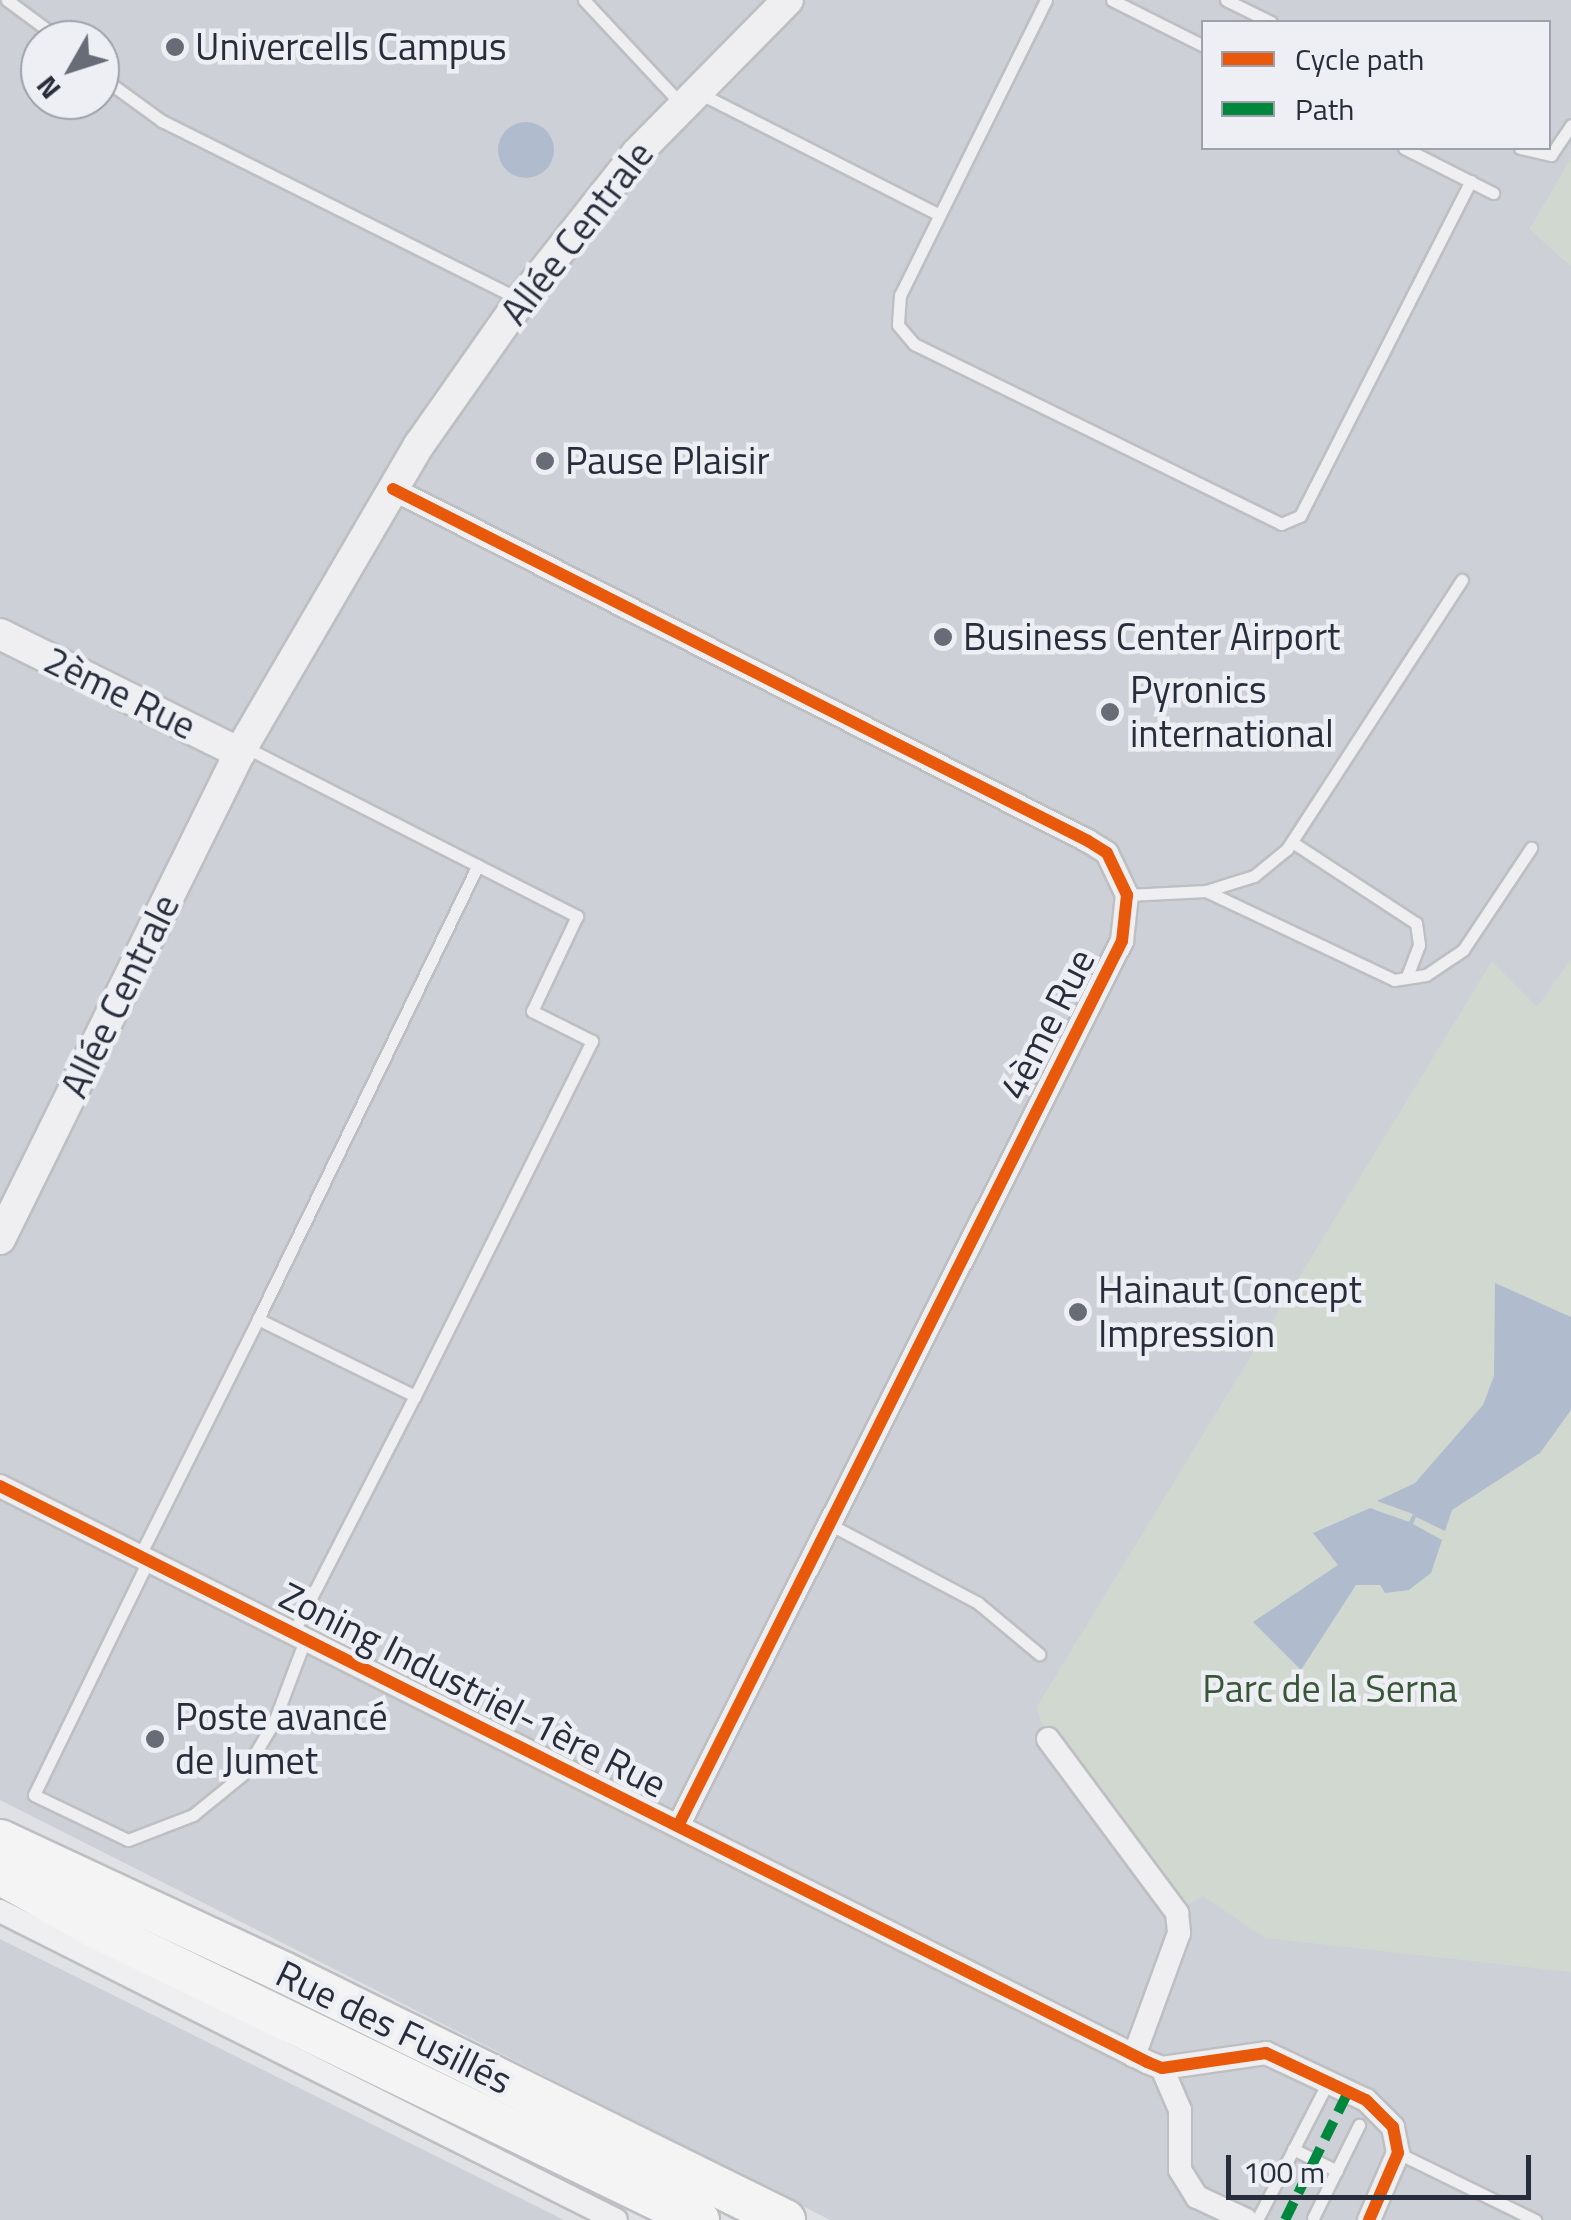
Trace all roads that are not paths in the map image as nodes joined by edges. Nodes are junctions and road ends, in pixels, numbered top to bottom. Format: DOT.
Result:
graph roads {
  1 [pos="7,0"];
  2 [pos="584,0"];
  3 [pos="788,0"];
  4 [pos="1046,0"];
  5 [pos="1112,0"];
  6 [pos="1226,0"];
  7 [pos="34,20"];
  8 [pos="1267,20"];
  9 [pos="1201,44"];
  10 [pos="120,91"];
  11 [pos="689,98"];
  12 [pos="1571,125"];
  13 [pos="1408,150"];
  14 [pos="1529,150"];
  15 [pos="1471,182"];
  16 [pos="1493,192"];
  17 [pos="940,215"];
  18 [pos="521,300"];
  19 [pos="393,489"];
  20 [pos="1462,580"];
  21 [pos="0,634"];
  22 [pos="242,750"];
  23 [pos="1292,842"];
  24 [pos="1532,848"];
  25 [pos="478,865"];
  26 [pos="1206,891"];
  27 [pos="1127,895"];
  28 [pos="1408,978"];
  29 [pos="0,1239"];
  30 [pos="258,1319"];
  31 [pos="415,1396"];
  32 [pos="0,1486"];
  33 [pos="829,1524"];
  34 [pos="144,1559"];
  35 [pos="299,1636"];
  36 [pos="1039,1654"];
  37 [pos="1048,1739"];
  38 [pos="678,1826"];
  39 [pos="0,1840"];
  40 [pos="0,1874"];
  41 [pos="0,1912"];
  42 [pos="1134,2056"];
  43 [pos="1162,2068"];
  44 [pos="1328,2082"];
  45 [pos="1359,2125"];
  46 [pos="1294,2149"];
  47 [pos="1398,2153"];
  48 [pos="1336,2171"];
  49 [pos="1313,2218"];
  50 [pos="616,2220"];
  51 [pos="698,2220"];
  52 [pos="785,2220"];
  53 [pos="1246,2220"];
  54 [pos="1258,2220"];
  55 [pos="1369,2220"];
  56 [pos="1535,2220"];
  1 -- 7 [label="lane"];
  2 -- 11 [label="lane"];
  3 -- 11 [label="street, Allée Centrale"];
  4 -- 17 [label="lane"];
  5 -- 9 [label="lane"];
  6 -- 8 [label="lane"];
  10 -- 18 [label="lane"];
  11 -- 17 [label="lane"];
  11 -- 18 [label="street, Allée Centrale"];
  12 -- 14 [label="lane"];
  13 -- 15 [label="lane"];
  15 -- 16 [label="lane"];
  15 -- 17 [label="lane"];
  18 -- 19 [label="street, Allée Centrale"];
  19 -- 22 [label="street, Allée Centrale"];
  19 -- 27 [label="street"];
  20 -- 23 [label="lane"];
  21 -- 22 [label="street, 2ème Rue"];
  22 -- 25 [label="lane"];
  22 -- 29 [label="street, Allée Centrale"];
  23 -- 26 [label="lane"];
  23 -- 28 [label="lane"];
  24 -- 28 [label="lane"];
  25 -- 30 [label="lane"];
  25 -- 31 [label="lane"];
  26 -- 27 [label="lane"];
  26 -- 28 [label="lane"];
  27 -- 33 [label="street, 4ème Rue"];
  30 -- 31 [label="lane"];
  30 -- 34 [label="lane"];
  31 -- 35 [label="lane"];
  32 -- 34 [label="street, Zoning Industriel-1ère Rue"];
  33 -- 36 [label="lane"];
  33 -- 38 [label="street, 4ème Rue"];
  34 -- 35 [label="street, Zoning Industriel-1ère Rue"];
  34 -- 35 [label="lane"];
  35 -- 38 [label="street, Zoning Industriel-1ère Rue"];
  37 -- 42 [label="street"];
  38 -- 42 [label="street, Zoning Industriel-1ère Rue"];
  39 -- 52 [label="highway, Rue des Fusillés"];
  40 -- 51 [label="highway, Rue des Fusillés"];
  41 -- 50 [label="street"];
  42 -- 43 [label="street, Zoning Industriel-1ère Rue"];
  43 -- 44 [label="street"];
  43 -- 53 [label="street"];
  44 -- 46 [label="lane"];
  44 -- 47 [label="street"];
  45 -- 48 [label="lane"];
  46 -- 48 [label="lane"];
  46 -- 54 [label="lane"];
  47 -- 55 [label="street"];
  47 -- 56 [label="lane"];
  48 -- 49 [label="lane"];
}
